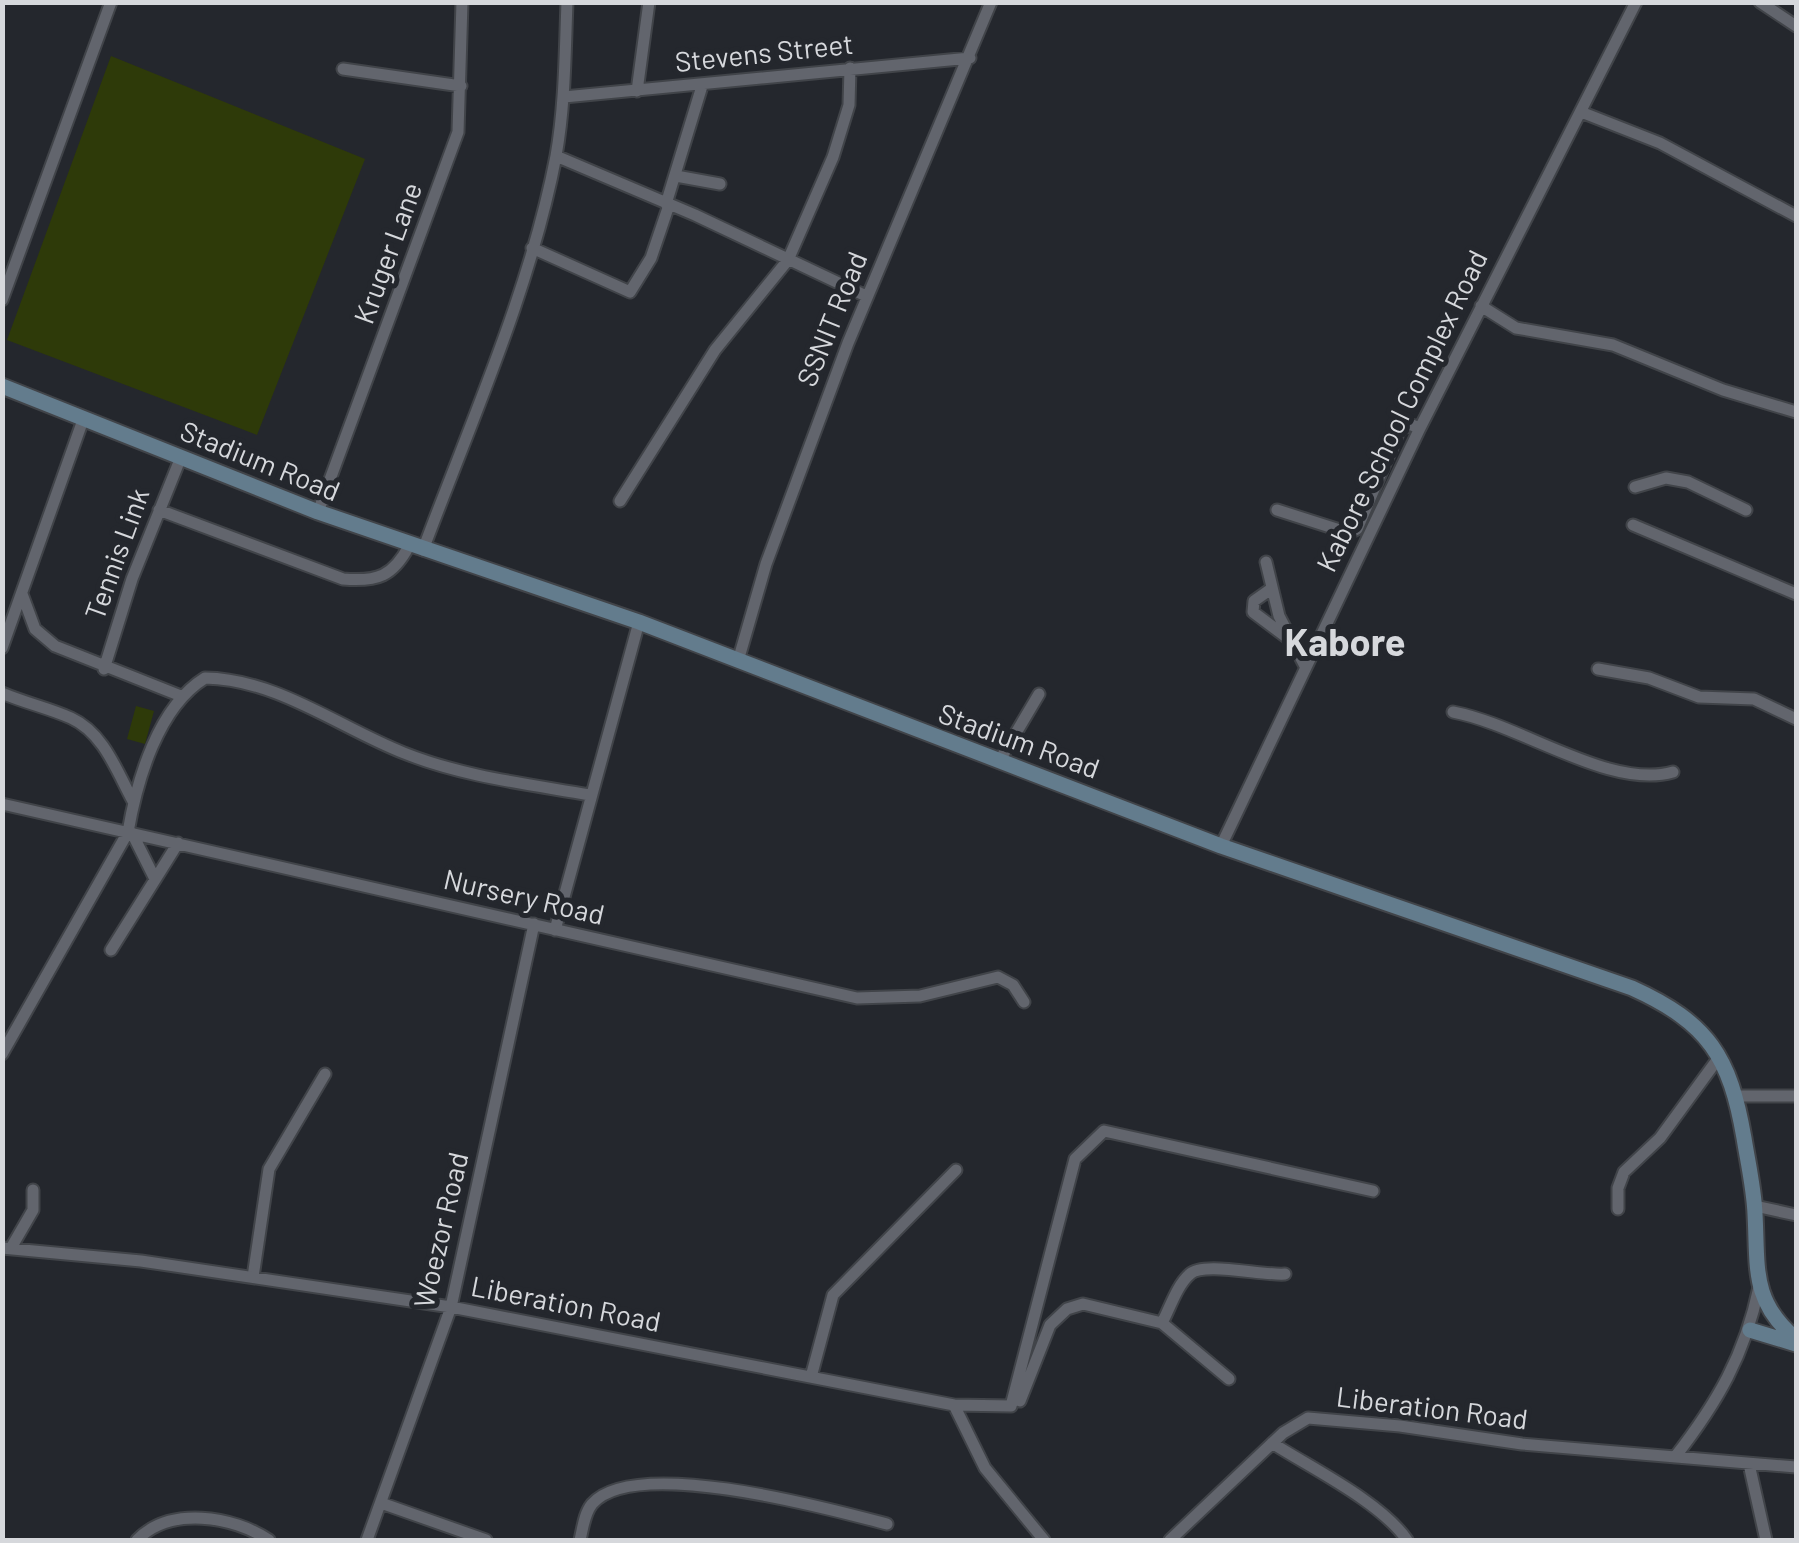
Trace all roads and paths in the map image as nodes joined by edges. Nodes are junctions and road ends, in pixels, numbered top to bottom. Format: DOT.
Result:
graph roads {
  1 [pos="462,2"];
  2 [pos="567,2"];
  3 [pos="649,2"];
  4 [pos="991,2"];
  5 [pos="1636,2"];
  6 [pos="1760,2"];
  7 [pos="110,6"];
  8 [pos="1796,26"];
  9 [pos="970,58"];
  10 [pos="342,68"];
  11 [pos="850,68"];
  12 [pos="461,86"];
  13 [pos="702,86"];
  14 [pos="637,91"];
  15 [pos="564,97"];
  16 [pos="1582,112"];
  17 [pos="556,156"];
  18 [pos="676,176"];
  19 [pos="720,184"];
  20 [pos="667,204"];
  21 [pos="1796,216"];
  22 [pos="532,248"];
  23 [pos="788,260"];
  24 [pos="866,296"];
  25 [pos="2,300"];
  26 [pos="1481,306"];
  27 [pos="2,386"];
  28 [pos="1796,412"];
  29 [pos="84,420"];
  30 [pos="1420,428"];
  31 [pos="181,457"];
  32 [pos="1635,488"];
  33 [pos="620,501"];
  34 [pos="159,510"];
  35 [pos="1277,510"];
  36 [pos="1746,510"];
  37 [pos="318,512"];
  38 [pos="1633,525"];
  39 [pos="416,548"];
  40 [pos="1266,562"];
  41 [pos="1272,588"];
  42 [pos="22,594"];
  43 [pos="1796,594"];
  44 [pos="639,622"];
  45 [pos="1293,642"];
  46 [pos="2,648"];
  47 [pos="738,661"];
  48 [pos="1305,666"];
  49 [pos="104,669"];
  50 [pos="1598,669"];
  51 [pos="2,693"];
  52 [pos="1040,694"];
  53 [pos="181,696"];
  54 [pos="1454,712"];
  55 [pos="1796,719"];
  56 [pos="1000,760"];
  57 [pos="1673,772"];
  58 [pos="590,796"];
  59 [pos="134,801"];
  60 [pos="2,804"];
  61 [pos="130,832"];
  62 [pos="178,843"];
  63 [pos="1221,846"];
  64 [pos="155,879"];
  65 [pos="534,924"];
  66 [pos="555,930"];
  67 [pos="111,950"];
  68 [pos="1024,1002"];
  69 [pos="2,1054"];
  70 [pos="1720,1056"];
  71 [pos="325,1074"];
  72 [pos="1736,1096"];
  73 [pos="1796,1096"];
  74 [pos="956,1170"];
  75 [pos="33,1190"];
  76 [pos="1373,1190"];
  77 [pos="1755,1206"];
  78 [pos="1618,1208"];
  79 [pos="1796,1215"];
  80 [pos="7,1248"];
  81 [pos="1285,1274"];
  82 [pos="253,1277"];
  83 [pos="1759,1287"];
  84 [pos="451,1307"];
  85 [pos="1162,1323"];
  86 [pos="1750,1330"];
  87 [pos="1796,1341"];
  88 [pos="811,1377"];
  89 [pos="1230,1379"];
  90 [pos="954,1405"];
  91 [pos="1011,1406"];
  92 [pos="1272,1443"];
  93 [pos="1675,1458"];
  94 [pos="1750,1464"];
  95 [pos="1796,1467"];
  96 [pos="380,1503"];
  97 [pos="886,1524"];
  98 [pos="137,1540"];
  99 [pos="268,1540"];
  100 [pos="367,1540"];
  101 [pos="486,1540"];
  102 [pos="580,1540"];
  103 [pos="1044,1540"];
  104 [pos="1170,1540"];
  105 [pos="1406,1540"];
  106 [pos="1766,1540"];
  1 -- 12 [label="street, Kruger Lane"];
  2 -- 15 [label="street"];
  3 -- 14 [label="street"];
  4 -- 9 [label="street, SSNIT Road"];
  5 -- 16 [label="street, Kabore School Complex Road"];
  6 -- 8 [label="street"];
  7 -- 25 [label="street"];
  9 -- 11 [label="street, Stevens Street"];
  9 -- 24 [label="street, SSNIT Road"];
  10 -- 12 [label="street"];
  11 -- 13 [label="street, Stevens Street"];
  11 -- 23 [label="street"];
  12 -- 37 [label="street, Kruger Lane"];
  13 -- 14 [label="street, Stevens Street"];
  13 -- 18 [label="street"];
  14 -- 15 [label="street, Stevens Street"];
  15 -- 17 [label="street"];
  16 -- 21 [label="street"];
  16 -- 26 [label="street, Kabore School Complex Road"];
  17 -- 20 [label="street"];
  17 -- 22 [label="street"];
  18 -- 19 [label="street"];
  18 -- 20 [label="street"];
  20 -- 22 [label="street"];
  20 -- 23 [label="street"];
  22 -- 39 [label="street"];
  23 -- 24 [label="street"];
  23 -- 33 [label="street"];
  24 -- 47 [label="street, SSNIT Road"];
  26 -- 28 [label="street"];
  26 -- 30 [label="street, Kabore School Complex Road"];
  27 -- 29 [label="main road, Stadium Road"];
  29 -- 31 [label="main road, Stadium Road"];
  29 -- 42 [label="street"];
  30 -- 35 [label="street"];
  30 -- 48 [label="street, Kabore School Complex Road"];
  31 -- 34 [label="street, Tennis Link"];
  31 -- 37 [label="main road, Stadium Road"];
  32 -- 36 [label="street"];
  34 -- 39 [label="street"];
  34 -- 49 [label="street, Tennis Link"];
  37 -- 39 [label="main road, Stadium Road"];
  38 -- 43 [label="street"];
  39 -- 44 [label="main road, Stadium Road"];
  40 -- 41 [label="street"];
  41 -- 45 [label="street"];
  41 -- 45 [label="street"];
  42 -- 46 [label="street"];
  42 -- 49 [label="street"];
  44 -- 47 [label="main road, Stadium Road"];
  44 -- 58 [label="street"];
  45 -- 48 [label="street"];
  47 -- 56 [label="main road, Stadium Road"];
  48 -- 63 [label="street, Kabore School Complex Road"];
  49 -- 53 [label="street"];
  50 -- 55 [label="street"];
  51 -- 59 [label="street"];
  52 -- 56 [label="street"];
  53 -- 58 [label="street"];
  53 -- 59 [label="street"];
  54 -- 57 [label="street"];
  56 -- 63 [label="main road, Stadium Road"];
  58 -- 66 [label="street"];
  59 -- 61 [label="street"];
  60 -- 61 [label="street, Nursery Road"];
  61 -- 62 [label="street, Nursery Road"];
  61 -- 64 [label="street"];
  61 -- 69 [label="street"];
  62 -- 64 [label="street"];
  62 -- 65 [label="street, Nursery Road"];
  63 -- 70 [label="main road, Stadium Road"];
  64 -- 67 [label="street"];
  65 -- 66 [label="street, Nursery Road"];
  65 -- 84 [label="street, Woezor Road"];
  66 -- 68 [label="street, Nursery Road"];
  70 -- 72 [label="main road, Stadium Road"];
  70 -- 78 [label="street"];
  71 -- 82 [label="street"];
  72 -- 73 [label="street"];
  72 -- 77 [label="main road, Stadium Road"];
  74 -- 88 [label="street"];
  75 -- 80 [label="street"];
  76 -- 91 [label="street"];
  77 -- 79 [label="street"];
  77 -- 83 [label="main road, Stadium Road"];
  80 -- 82 [label="street, Liberation Road"];
  81 -- 85 [label="street"];
  82 -- 84 [label="street, Liberation Road"];
  83 -- 86 [label="street"];
  83 -- 87 [label="main road, Stadium Road"];
  84 -- 88 [label="street, Liberation Road"];
  84 -- 96 [label="street, Woezor Road"];
  85 -- 89 [label="street"];
  85 -- 91 [label="street"];
  86 -- 87 [label="main road"];
  86 -- 93 [label="street"];
  88 -- 90 [label="street, Liberation Road"];
  90 -- 91 [label="street, Liberation Road"];
  90 -- 103 [label="street"];
  92 -- 93 [label="street, Liberation Road"];
  92 -- 104 [label="street, Liberation Road"];
  92 -- 105 [label="street"];
  93 -- 94 [label="street, Liberation Road"];
  94 -- 95 [label="street, Liberation Road"];
  94 -- 106 [label="street"];
  96 -- 100 [label="street, Woezor Road"];
  96 -- 101 [label="street"];
  97 -- 102 [label="street"];
  98 -- 99 [label="street"];
}
